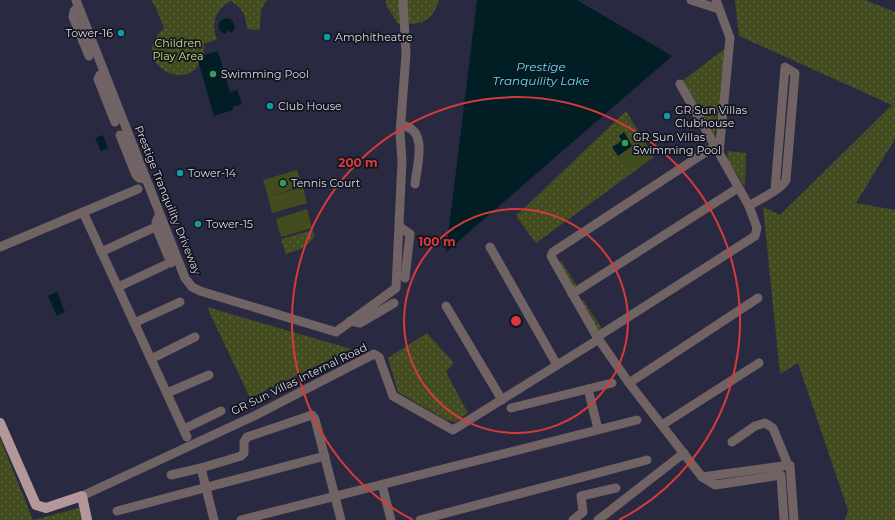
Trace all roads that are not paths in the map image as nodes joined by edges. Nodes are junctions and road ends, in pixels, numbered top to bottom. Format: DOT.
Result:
graph roads {
  1 [pos="403,0"];
  2 [pos="691,0"];
  3 [pos="716,0"];
  4 [pos="77,3"];
  5 [pos="719,9"];
  6 [pos="89,56"];
  7 [pos="104,73"];
  8 [pos="680,84"];
  9 [pos="115,122"];
  10 [pos="401,124"];
  11 [pos="120,136"];
  12 [pos="717,150"];
  13 [pos="145,179"];
  14 [pos="415,184"];
  15 [pos="738,188"];
  16 [pos="138,189"];
  17 [pos="775,190"];
  18 [pos="749,206"];
  19 [pos="83,212"];
  20 [pos="159,215"];
  21 [pos="400,226"];
  22 [pos="151,229"];
  23 [pos="0,247"];
  24 [pos="490,247"];
  25 [pos="101,252"];
  26 [pos="405,278"];
  27 [pos="118,287"];
  28 [pos="572,294"];
  29 [pos="758,298"];
  30 [pos="180,302"];
  31 [pos="394,303"];
  32 [pos="446,306"];
  33 [pos="350,321"];
  34 [pos="134,323"];
  35 [pos="195,337"];
  36 [pos="598,338"];
  37 [pos="151,359"];
  38 [pos="759,362"];
  39 [pos="557,365"];
  40 [pos="209,375"];
  41 [pos="612,382"];
  42 [pos="629,383"];
  43 [pos="588,389"];
  44 [pos="167,393"];
  45 [pos="502,400"];
  46 [pos="511,408"];
  47 [pos="221,412"];
  48 [pos="637,420"];
  49 [pos="0,423"];
  50 [pos="662,425"];
  51 [pos="598,429"];
  52 [pos="732,442"];
  53 [pos="684,453"];
  54 [pos="325,456"];
  55 [pos="646,460"];
  56 [pos="789,465"];
  57 [pos="201,468"];
  58 [pos="171,475"];
  59 [pos="781,475"];
  60 [pos="702,477"];
  61 [pos="382,485"];
  62 [pos="206,487"];
  63 [pos="616,488"];
  64 [pos="82,496"];
  65 [pos="336,496"];
  66 [pos="117,511"];
  67 [pos="87,520"];
  68 [pos="214,520"];
  69 [pos="241,520"];
  70 [pos="341,520"];
  71 [pos="391,520"];
  72 [pos="420,520"];
  73 [pos="573,520"];
  74 [pos="598,520"];
  75 [pos="784,520"];
  76 [pos="794,520"];
  1 -- 10 [label="street, Prestige Tranquility Driveway"];
  2 -- 5 [label="street"];
  3 -- 5 [label="street"];
  4 -- 6 [label="street"];
  4 -- 7 [label="street, Prestige Tranquility Driveway"];
  5 -- 12 [label="street"];
  7 -- 9 [label="street"];
  7 -- 13 [label="street, Prestige Tranquility Driveway"];
  8 -- 12 [label="street, GR Sun Villas Internal Road"];
  10 -- 14 [label="street"];
  10 -- 21 [label="street, Prestige Tranquility Driveway"];
  11 -- 13 [label="street"];
  12 -- 15 [label="street, GR Sun Villas Internal Road"];
  12 -- 28 [label="street"];
  13 -- 20 [label="street, Prestige Tranquility Driveway"];
  15 -- 18 [label="street, GR Sun Villas Internal Road"];
  15 -- 28 [label="street"];
  16 -- 19 [label="street"];
  17 -- 17 [label="street"];
  17 -- 18 [label="street"];
  18 -- 36 [label="street, GR Sun Villas Internal Road"];
  19 -- 23 [label="street"];
  19 -- 25 [label="street"];
  20 -- 27 [label="street"];
  20 -- 33 [label="street, Prestige Tranquility Driveway"];
  21 -- 26 [label="street"];
  21 -- 33 [label="street, Prestige Tranquility Driveway"];
  22 -- 25 [label="street"];
  24 -- 39 [label="street"];
  25 -- 27 [label="street"];
  27 -- 34 [label="street"];
  28 -- 36 [label="street"];
  29 -- 42 [label="street"];
  30 -- 34 [label="street"];
  31 -- 33 [label="street"];
  32 -- 45 [label="street"];
  34 -- 37 [label="street"];
  35 -- 37 [label="street"];
  36 -- 39 [label="street, GR Sun Villas Internal Road"];
  36 -- 42 [label="street"];
  37 -- 44 [label="street"];
  38 -- 50 [label="street"];
  39 -- 45 [label="street, GR Sun Villas Internal Road"];
  40 -- 44 [label="street"];
  41 -- 43 [label="street"];
  42 -- 50 [label="street"];
  43 -- 46 [label="street"];
  43 -- 51 [label="street"];
  44 -- 47 [label="street"];
  45 -- 64 [label="street, GR Sun Villas Internal Road"];
  48 -- 51 [label="street"];
  49 -- 64 [label="main road"];
  50 -- 53 [label="street"];
  51 -- 61 [label="street"];
  52 -- 56 [label="street"];
  53 -- 60 [label="street"];
  53 -- 74 [label="street"];
  54 -- 57 [label="street"];
  54 -- 62 [label="street"];
  54 -- 65 [label="street"];
  55 -- 72 [label="street"];
  56 -- 59 [label="street"];
  56 -- 60 [label="street"];
  56 -- 76 [label="street"];
  57 -- 58 [label="street"];
  57 -- 62 [label="street"];
  59 -- 60 [label="street"];
  59 -- 75 [label="street"];
  61 -- 65 [label="street"];
  61 -- 71 [label="street"];
  62 -- 66 [label="street"];
  62 -- 68 [label="street"];
  63 -- 73 [label="street"];
  64 -- 67 [label="main road"];
  65 -- 69 [label="street"];
  65 -- 70 [label="street"];
}
